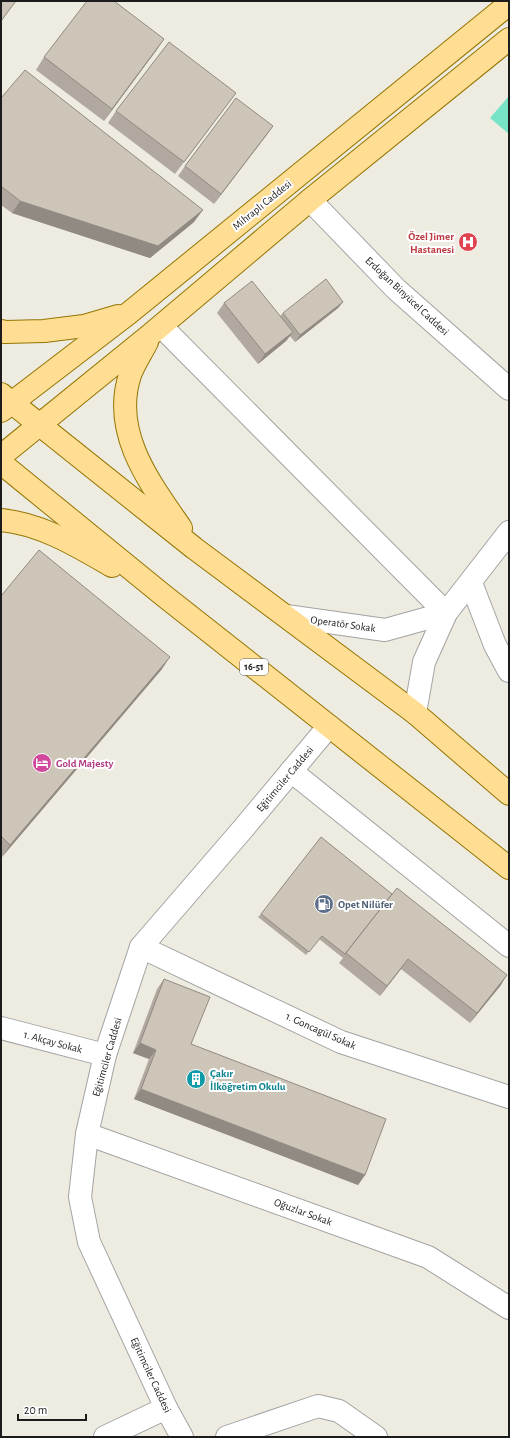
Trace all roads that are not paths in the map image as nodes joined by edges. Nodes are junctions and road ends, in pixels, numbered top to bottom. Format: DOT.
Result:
graph roads {
  1 [pos="509,4"];
  2 [pos="509,39"];
  3 [pos="310,200"];
  4 [pos="129,313"];
  5 [pos="156,330"];
  6 [pos="1,331"];
  7 [pos="509,389"];
  8 [pos="5,403"];
  9 [pos="38,425"];
  10 [pos="1,456"];
  11 [pos="1,463"];
  12 [pos="1,520"];
  13 [pos="509,532"];
  14 [pos="194,548"];
  15 [pos="471,582"];
  16 [pos="163,595"];
  17 [pos="446,613"];
  18 [pos="286,616"];
  19 [pos="509,671"];
  20 [pos="415,713"];
  21 [pos="329,726"];
  22 [pos="291,771"];
  23 [pos="509,794"];
  24 [pos="509,868"];
  25 [pos="509,946"];
  26 [pos="141,947"];
  27 [pos="1,1028"];
  28 [pos="105,1055"];
  29 [pos="509,1097"];
  30 [pos="87,1134"];
  31 [pos="509,1308"];
  32 [pos="166,1408"];
  33 [pos="105,1437"];
  34 [pos="182,1437"];
  35 [pos="226,1437"];
  36 [pos="376,1437"];
  1 -- 4 [label="main road, Mihraplı Caddesi"];
  2 -- 3 [label="main road"];
  3 -- 5 [label="main road"];
  3 -- 7 [label="street, Erdoğan Binyücel Caddesi"];
  4 -- 6 [label="main road"];
  4 -- 8 [label="main road, Mihraplı Caddesi"];
  5 -- 9 [label="main road"];
  5 -- 14 [label="main road"];
  5 -- 17 [label="street"];
  8 -- 9 [label="main road"];
  9 -- 10 [label="main road"];
  9 -- 14 [label="main road"];
  11 -- 16 [label="main road, 16-51"];
  12 -- 16 [label="main road"];
  13 -- 15 [label="street"];
  14 -- 18 [label="main road"];
  15 -- 17 [label="street"];
  15 -- 19 [label="street"];
  16 -- 21 [label="main road, 16-51"];
  17 -- 18 [label="street, Operatör Sokak"];
  17 -- 20 [label="street"];
  18 -- 20 [label="main road"];
  20 -- 23 [label="main road"];
  21 -- 22 [label="street, Eğitimciler Caddesi"];
  21 -- 24 [label="main road, 16-51"];
  22 -- 25 [label="street"];
  22 -- 26 [label="street, Eğitimciler Caddesi"];
  26 -- 28 [label="street, Eğitimciler Caddesi"];
  26 -- 29 [label="street, 1. Goncagül Sokak"];
  27 -- 28 [label="street, 1. Akçay Sokak"];
  28 -- 30 [label="street, Eğitimciler Caddesi"];
  30 -- 31 [label="street, Oğuzlar Sokak"];
  30 -- 32 [label="street, Eğitimciler Caddesi"];
  32 -- 33 [label="street"];
  32 -- 34 [label="street, Eğitimciler Caddesi"];
  35 -- 36 [label="street"];
}
